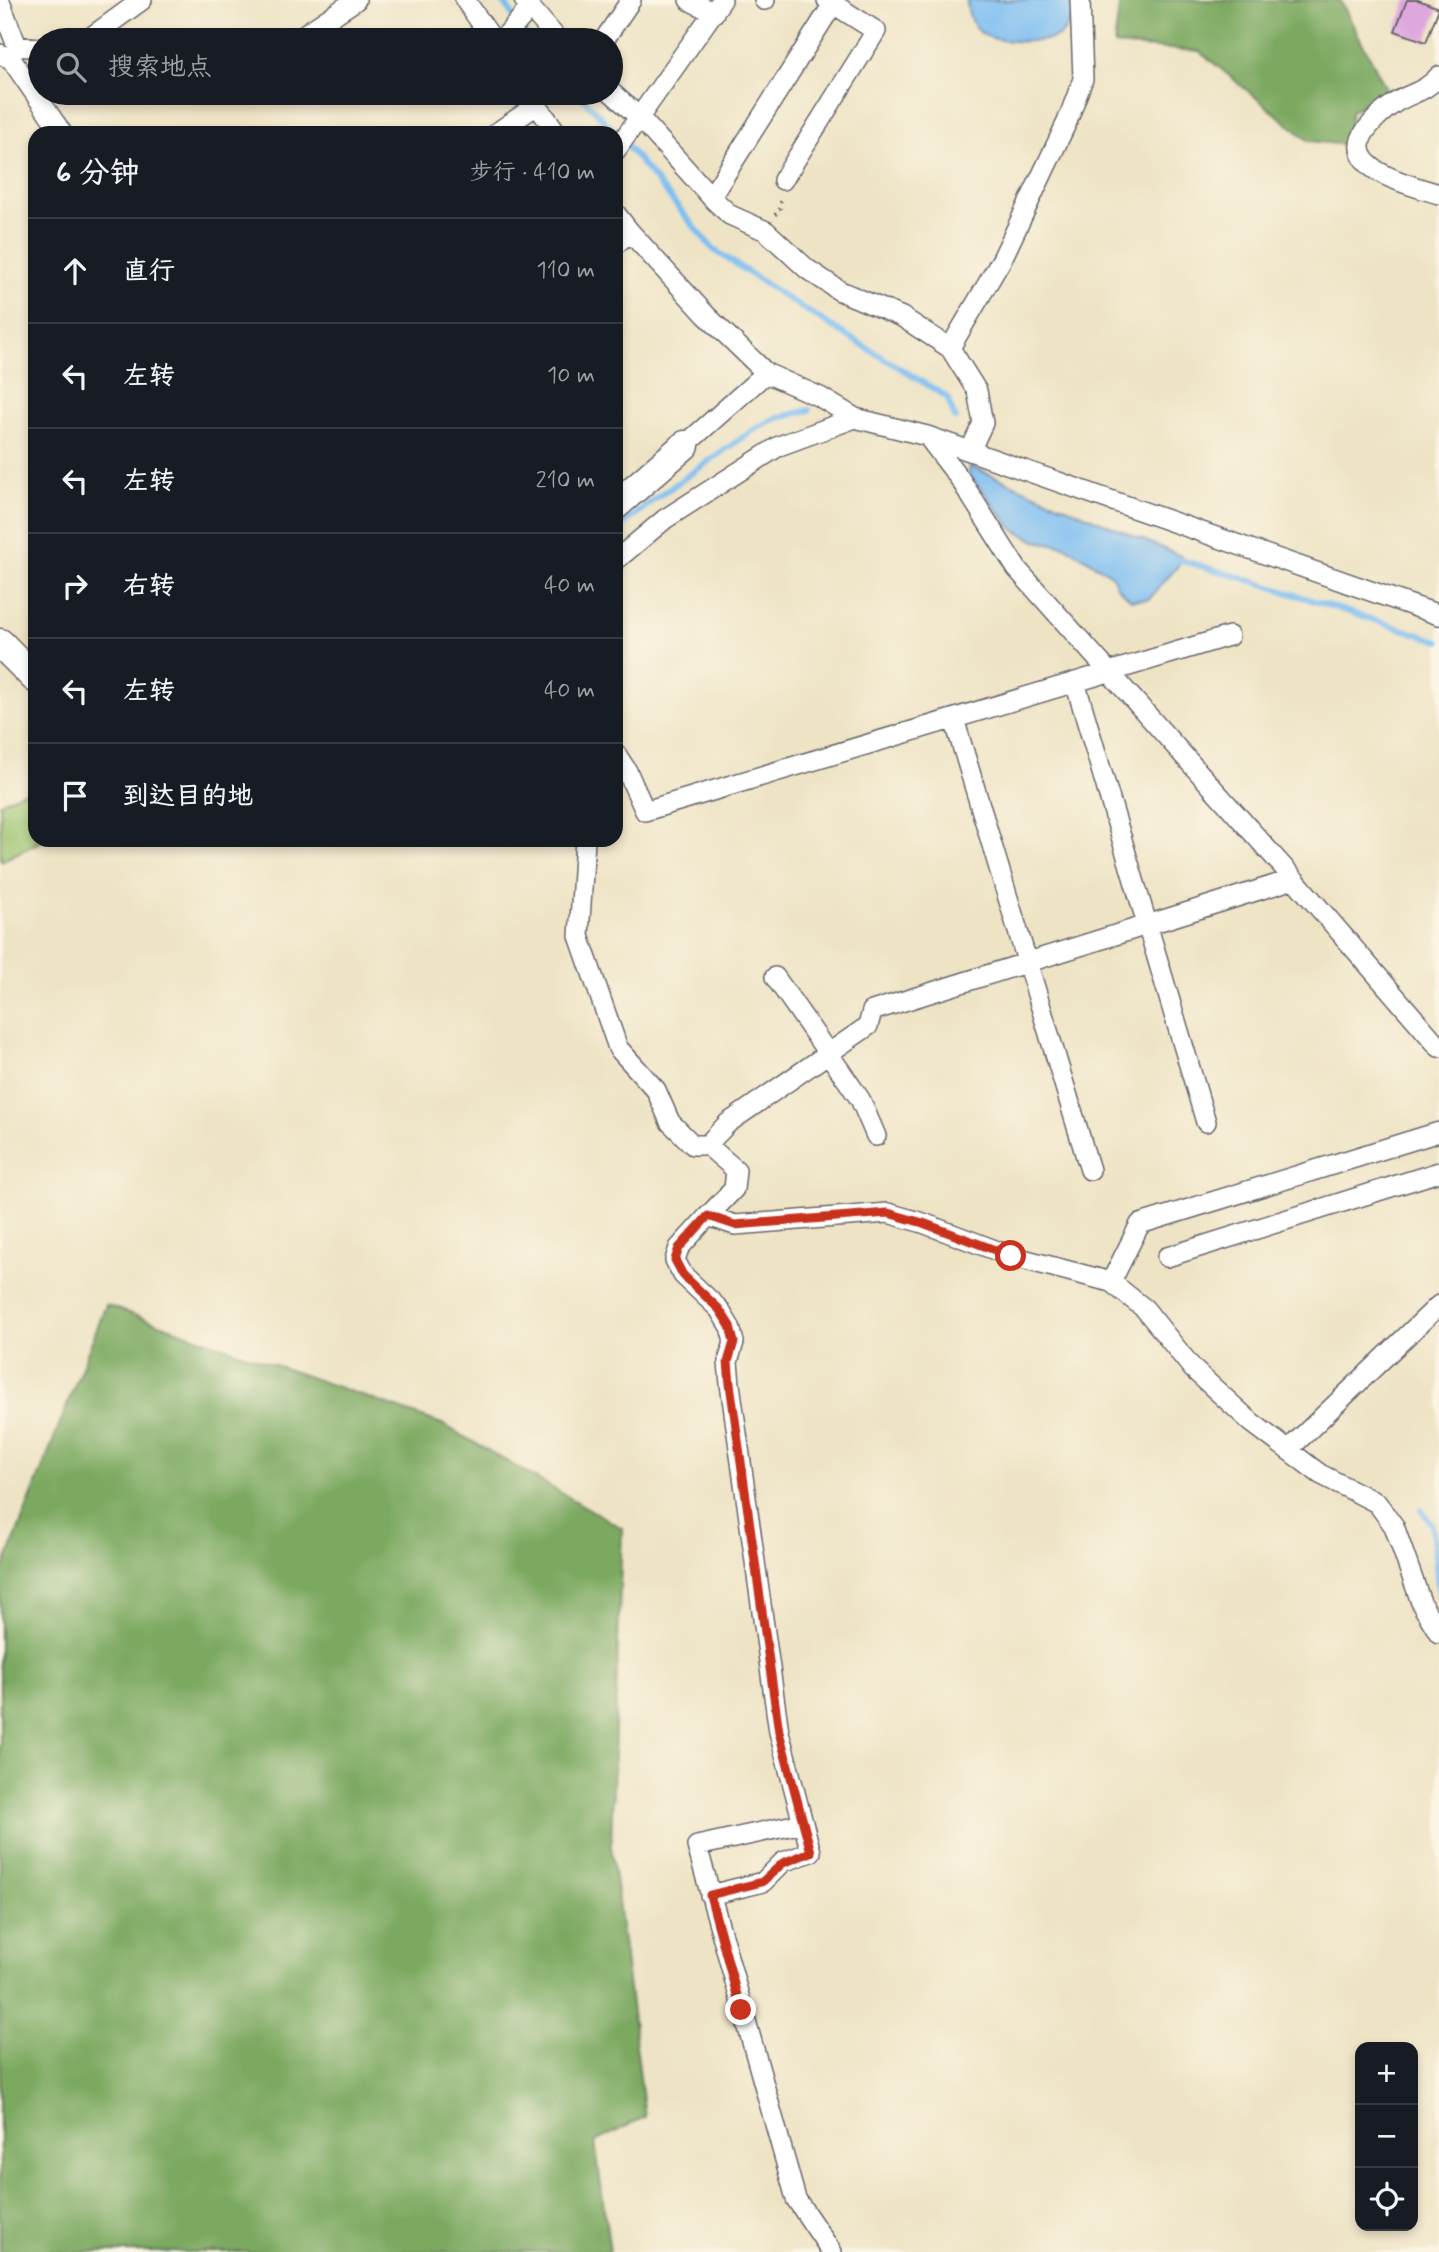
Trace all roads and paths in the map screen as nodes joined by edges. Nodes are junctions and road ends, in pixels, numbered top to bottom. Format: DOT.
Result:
graph roads {
  1 [pos="142,0"];
  2 [pos="356,0"];
  3 [pos="465,0"];
  4 [pos="631,0"];
  5 [pos="690,0"];
  6 [pos="1080,0"];
  7 [pos="0,2"];
  8 [pos="830,2"];
  9 [pos="526,7"];
  10 [pos="718,7"];
  11 [pos="104,28"];
  12 [pos="314,28"];
  13 [pos="492,28"];
  14 [pos="509,28"];
  15 [pos="546,28"];
  16 [pos="612,28"];
  17 [pos="28,50"];
  18 [pos="10,53"];
  19 [pos="1439,76"];
  20 [pos="28,81"];
  21 [pos="44,105"];
  22 [pos="526,105"];
  23 [pos="537,105"];
  24 [pos="620,105"];
  25 [pos="634,125"];
  26 [pos="57,126"];
  27 [pos="504,126"];
  28 [pos="552,126"];
  29 [pos="623,140"];
  30 [pos="783,180"];
  31 [pos="1439,194"];
  32 [pos="710,197"];
  33 [pos="766,231"];
  34 [pos="623,238"];
  35 [pos="950,348"];
  36 [pos="766,373"];
  37 [pos="855,418"];
  38 [pos="927,436"];
  39 [pos="685,445"];
  40 [pos="970,451"];
  41 [pos="623,499"];
  42 [pos="623,554"];
  43 [pos="1439,615"];
  44 [pos="1229,636"];
  45 [pos="0,643"];
  46 [pos="28,671"];
  47 [pos="1108,672"];
  48 [pos="1075,682"];
  49 [pos="954,719"];
  50 [pos="623,765"];
  51 [pos="585,847"];
  52 [pos="1294,879"];
  53 [pos="1148,925"];
  54 [pos="1027,962"];
  55 [pos="775,977"];
  56 [pos="1439,1047"];
  57 [pos="829,1054"];
  58 [pos="1206,1122"];
  59 [pos="1439,1132"];
  60 [pos="876,1136"];
  61 [pos="708,1145"];
  62 [pos="1090,1170"];
  63 [pos="1439,1172"];
  64 [pos="708,1216"];
  65 [pos="1167,1257"];
  66 [pos="1111,1282"];
  67 [pos="1439,1305"];
  68 [pos="1289,1449"];
  69 [pos="1439,1633"];
  70 [pos="803,1823"];
  71 [pos="710,1895"];
  72 [pos="832,2252"];
  1 -- 11 [label="street"];
  2 -- 12 [label="street"];
  3 -- 13 [label="street"];
  4 -- 16 [label="street"];
  5 -- 10 [label="street"];
  6 -- 35 [label="street"];
  7 -- 18 [label="street"];
  8 -- 30 [label="street"];
  8 -- 32 [label="street"];
  9 -- 14 [label="street"];
  9 -- 15 [label="street"];
  10 -- 25 [label="street"];
  17 -- 18 [label="street"];
  18 -- 20 [label="street"];
  19 -- 31 [label="street"];
  21 -- 26 [label="street"];
  22 -- 27 [label="street"];
  23 -- 28 [label="street"];
  24 -- 25 [label="street"];
  25 -- 29 [label="street"];
  25 -- 32 [label="street"];
  30 -- 33 [label="path"];
  32 -- 33 [label="street"];
  33 -- 35 [label="street"];
  34 -- 36 [label="street"];
  35 -- 40 [label="street"];
  36 -- 37 [label="street"];
  36 -- 39 [label="street"];
  37 -- 38 [label="street"];
  37 -- 42 [label="street"];
  38 -- 40 [label="street"];
  38 -- 47 [label="street"];
  39 -- 41 [label="highway"];
  40 -- 43 [label="street"];
  44 -- 47 [label="street"];
  45 -- 46 [label="highway"];
  47 -- 48 [label="street"];
  47 -- 52 [label="street"];
  48 -- 49 [label="street"];
  48 -- 53 [label="street"];
  49 -- 50 [label="street"];
  49 -- 54 [label="street"];
  51 -- 61 [label="street"];
  52 -- 53 [label="street"];
  52 -- 56 [label="street"];
  53 -- 54 [label="street"];
  53 -- 58 [label="street"];
  54 -- 57 [label="street"];
  54 -- 62 [label="street"];
  55 -- 57 [label="street"];
  57 -- 60 [label="street"];
  57 -- 61 [label="street"];
  59 -- 66 [label="street"];
  61 -- 64 [label="street"];
  63 -- 65 [label="street"];
  64 -- 66 [label="street"];
  64 -- 70 [label="street"];
  66 -- 68 [label="street"];
  67 -- 68 [label="street"];
  68 -- 69 [label="street"];
  70 -- 71 [label="street"];
  70 -- 71 [label="street"];
  71 -- 72 [label="street"];
}
